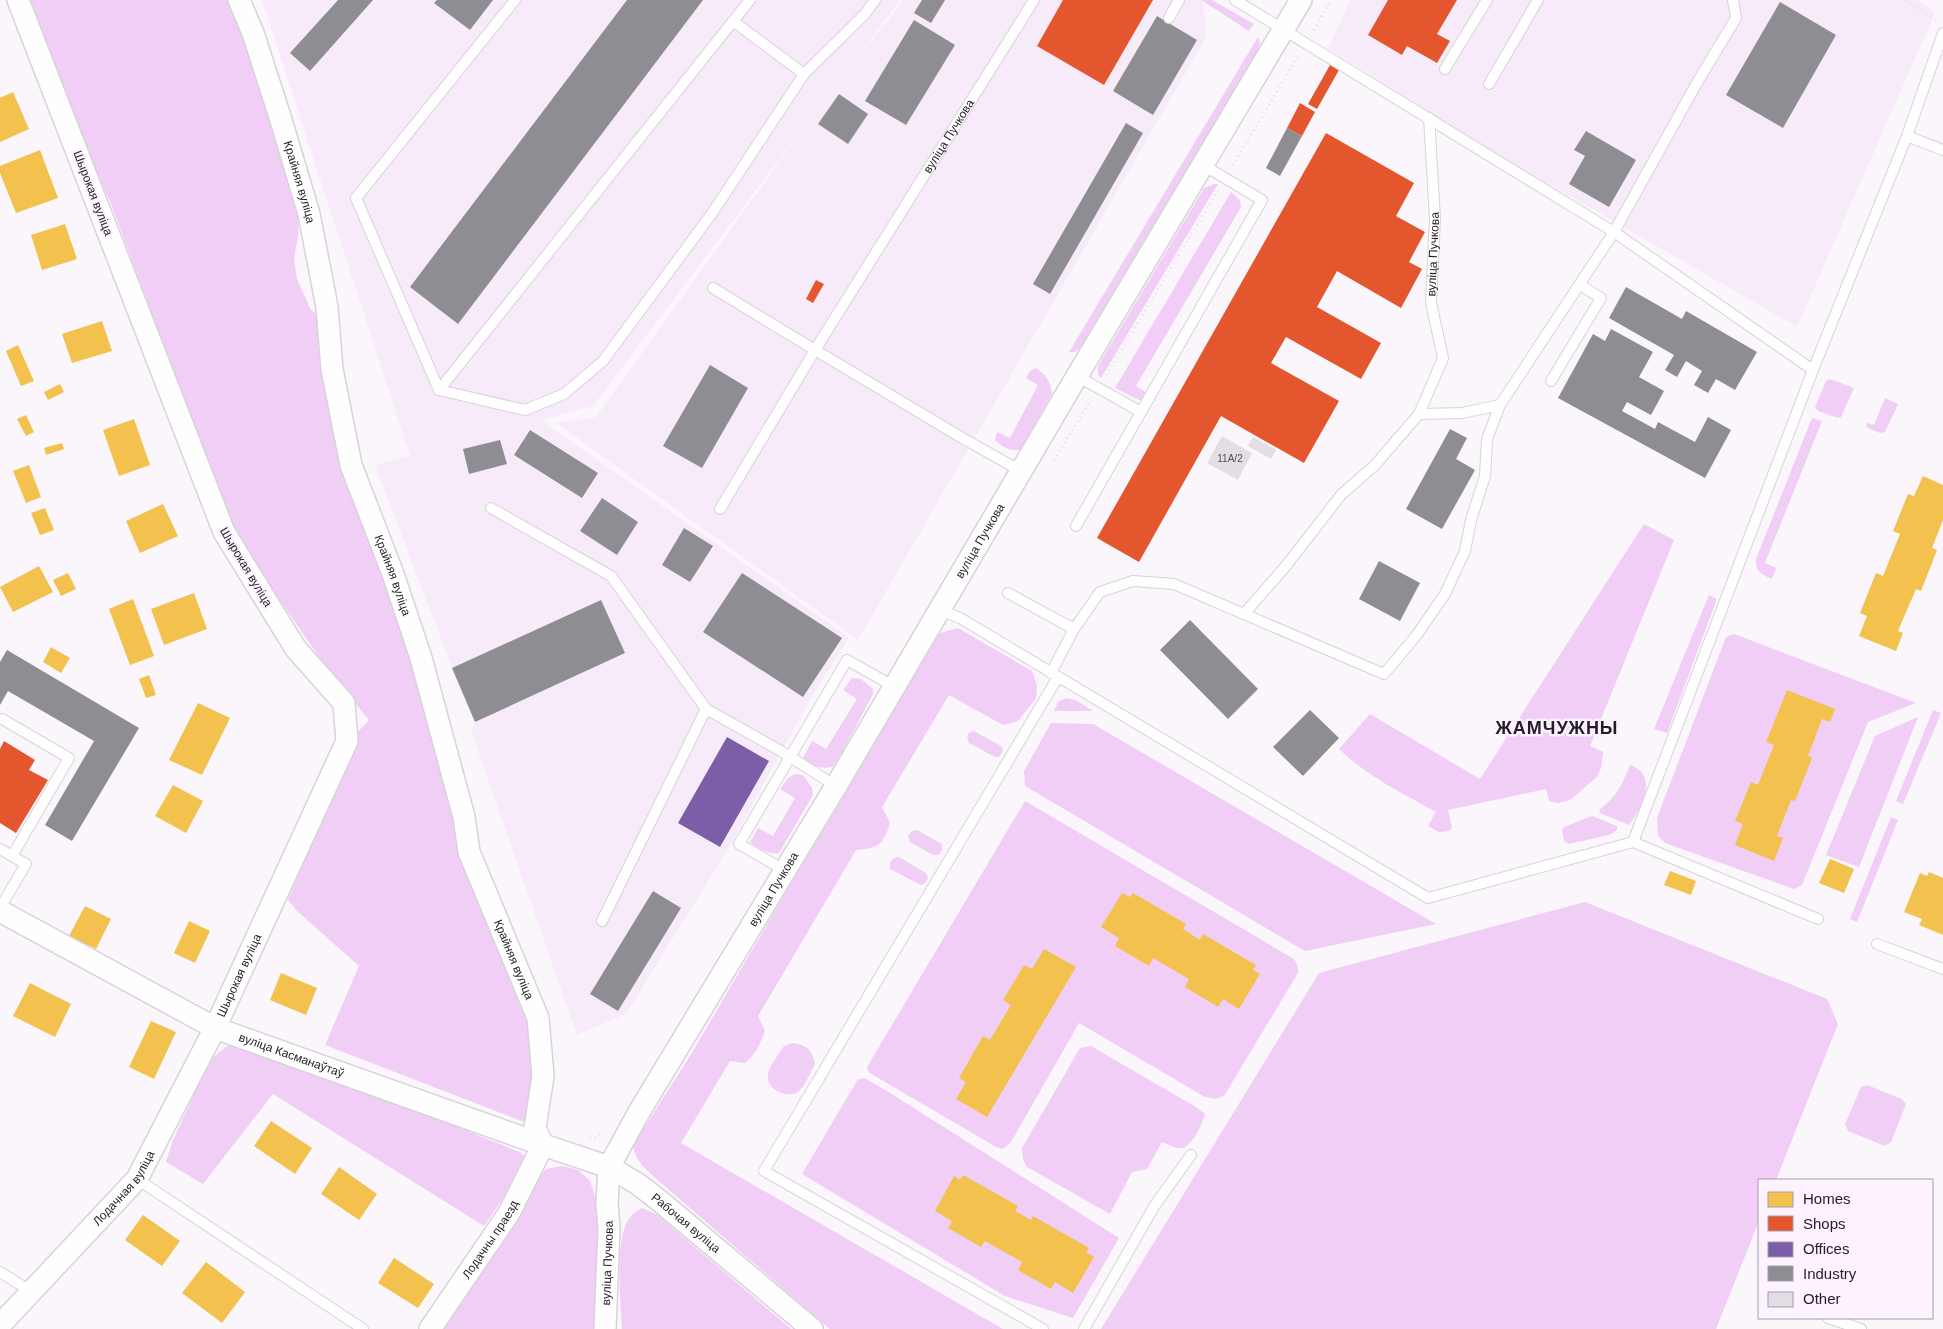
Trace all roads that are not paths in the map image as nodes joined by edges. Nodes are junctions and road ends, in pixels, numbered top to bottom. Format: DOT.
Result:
graph roads {
  1 [pos="18,0"];
  2 [pos="239,0"];
  3 [pos="515,0"];
  4 [pos="750,0"];
  5 [pos="875,0"];
  6 [pos="1034,0"];
  7 [pos="1179,0"];
  8 [pos="1235,0"];
  9 [pos="1302,0"];
  10 [pos="1487,0"];
  11 [pos="1538,0"];
  12 [pos="1732,0"];
  13 [pos="1169,18"];
  14 [pos="733,21"];
  15 [pos="1284,30"];
  16 [pos="1943,33"];
  17 [pos="1446,69"];
  18 [pos="804,74"];
  19 [pos="1489,84"];
  20 [pos="1428,118"];
  21 [pos="1907,136"];
  22 [pos="1943,150"];
  23 [pos="1204,165"];
  24 [pos="1614,232"];
  25 [pos="1580,285"];
  26 [pos="713,288"];
  27 [pos="815,350"];
  28 [pos="1813,370"];
  29 [pos="1077,376"];
  30 [pos="1551,381"];
  31 [pos="439,390"];
  32 [pos="1500,405"];
  33 [pos="1141,412"];
  34 [pos="1419,414"];
  35 [pos="1021,471"];
  36 [pos="491,508"];
  37 [pos="720,509"];
  38 [pos="1076,526"];
  39 [pos="1008,593"];
  40 [pos="940,610"];
  41 [pos="1244,614"];
  42 [pos="1074,629"];
  43 [pos="1055,675"];
  44 [pos="893,686"];
  45 [pos="706,709"];
  46 [pos="2,719"];
  47 [pos="790,756"];
  48 [pos="836,786"];
  49 [pos="1633,842"];
  50 [pos="0,849"];
  51 [pos="12,856"];
  52 [pos="786,871"];
  53 [pos="0,910"];
  54 [pos="1818,919"];
  55 [pos="602,921"];
  56 [pos="1877,944"];
  57 [pos="1943,969"];
  58 [pos="215,1028"];
  59 [pos="543,1145"];
  60 [pos="1192,1155"];
  61 [pos="609,1166"];
  62 [pos="137,1179"];
  63 [pos="0,1272"];
  64 [pos="32,1292"];
  65 [pos="1831,1319"];
  66 [pos="0,1325"];
  67 [pos="362,1329"];
  68 [pos="430,1329"];
  69 [pos="605,1329"];
  70 [pos="812,1329"];
  71 [pos="1043,1329"];
  72 [pos="1084,1329"];
  73 [pos="1861,1329"];
  1 -- 58 [label="street, Шырокая вуліца"];
  2 -- 59 [label="street, Крайняя вуліца"];
  3 -- 31 [label="lane"];
  4 -- 14 [label="lane"];
  5 -- 18 [label="lane"];
  6 -- 27 [label="lane, вуліца Пучкова"];
  7 -- 13 [label="lane"];
  8 -- 15 [label="lane"];
  9 -- 15 [label="street, вуліца Пучкова"];
  10 -- 17 [label="lane"];
  11 -- 19 [label="lane"];
  12 -- 24 [label="lane"];
  14 -- 18 [label="lane"];
  14 -- 31 [label="lane"];
  15 -- 20 [label="lane"];
  15 -- 23 [label="street, вуліца Пучкова"];
  16 -- 21 [label="lane"];
  18 -- 31 [label="lane"];
  20 -- 24 [label="lane"];
  20 -- 34 [label="lane, вуліца Пучкова"];
  21 -- 22 [label="lane"];
  21 -- 28 [label="lane"];
  23 -- 29 [label="street, вуліца Пучкова"];
  23 -- 33 [label="lane"];
  24 -- 25 [label="lane"];
  24 -- 28 [label="lane"];
  25 -- 30 [label="lane"];
  25 -- 32 [label="lane"];
  26 -- 27 [label="lane"];
  27 -- 35 [label="lane"];
  27 -- 37 [label="lane, вуліца Пучкова"];
  28 -- 49 [label="lane"];
  29 -- 33 [label="lane"];
  29 -- 35 [label="street, вуліца Пучкова"];
  32 -- 34 [label="lane"];
  32 -- 41 [label="lane"];
  33 -- 38 [label="lane"];
  34 -- 41 [label="lane, вуліца Пучкова"];
  35 -- 40 [label="street, вуліца Пучкова"];
  36 -- 45 [label="lane"];
  39 -- 42 [label="lane"];
  40 -- 43 [label="lane"];
  40 -- 44 [label="street, вуліца Пучкова"];
  41 -- 42 [label="lane"];
  42 -- 43 [label="lane"];
  43 -- 49 [label="lane"];
  43 -- 71 [label="lane"];
  44 -- 47 [label="lane"];
  44 -- 48 [label="street, вуліца Пучкова"];
  45 -- 47 [label="lane"];
  45 -- 55 [label="lane"];
  46 -- 51 [label="lane"];
  47 -- 48 [label="lane"];
  47 -- 52 [label="lane"];
  48 -- 52 [label="street, вуліца Пучкова"];
  49 -- 54 [label="lane"];
  50 -- 51 [label="lane"];
  51 -- 53 [label="lane"];
  52 -- 61 [label="street, вуліца Пучкова"];
  53 -- 58 [label="street, вуліца Касманаўтаў"];
  56 -- 57 [label="lane"];
  58 -- 59 [label="street, вуліца Касманаўтаў"];
  58 -- 62 [label="street, Лодачная вуліца"];
  59 -- 61 [label="street, Рабочая вуліца"];
  59 -- 68 [label="street, Лодачны праезд"];
  60 -- 72 [label="lane"];
  61 -- 69 [label="street, вуліца Пучкова"];
  61 -- 70 [label="street, Рабочая вуліца"];
  62 -- 64 [label="street, Лодачная вуліца"];
  62 -- 67 [label="lane"];
  63 -- 64 [label="lane"];
  64 -- 66 [label="street, Лодачная вуліца"];
  65 -- 73 [label="lane"];
}
